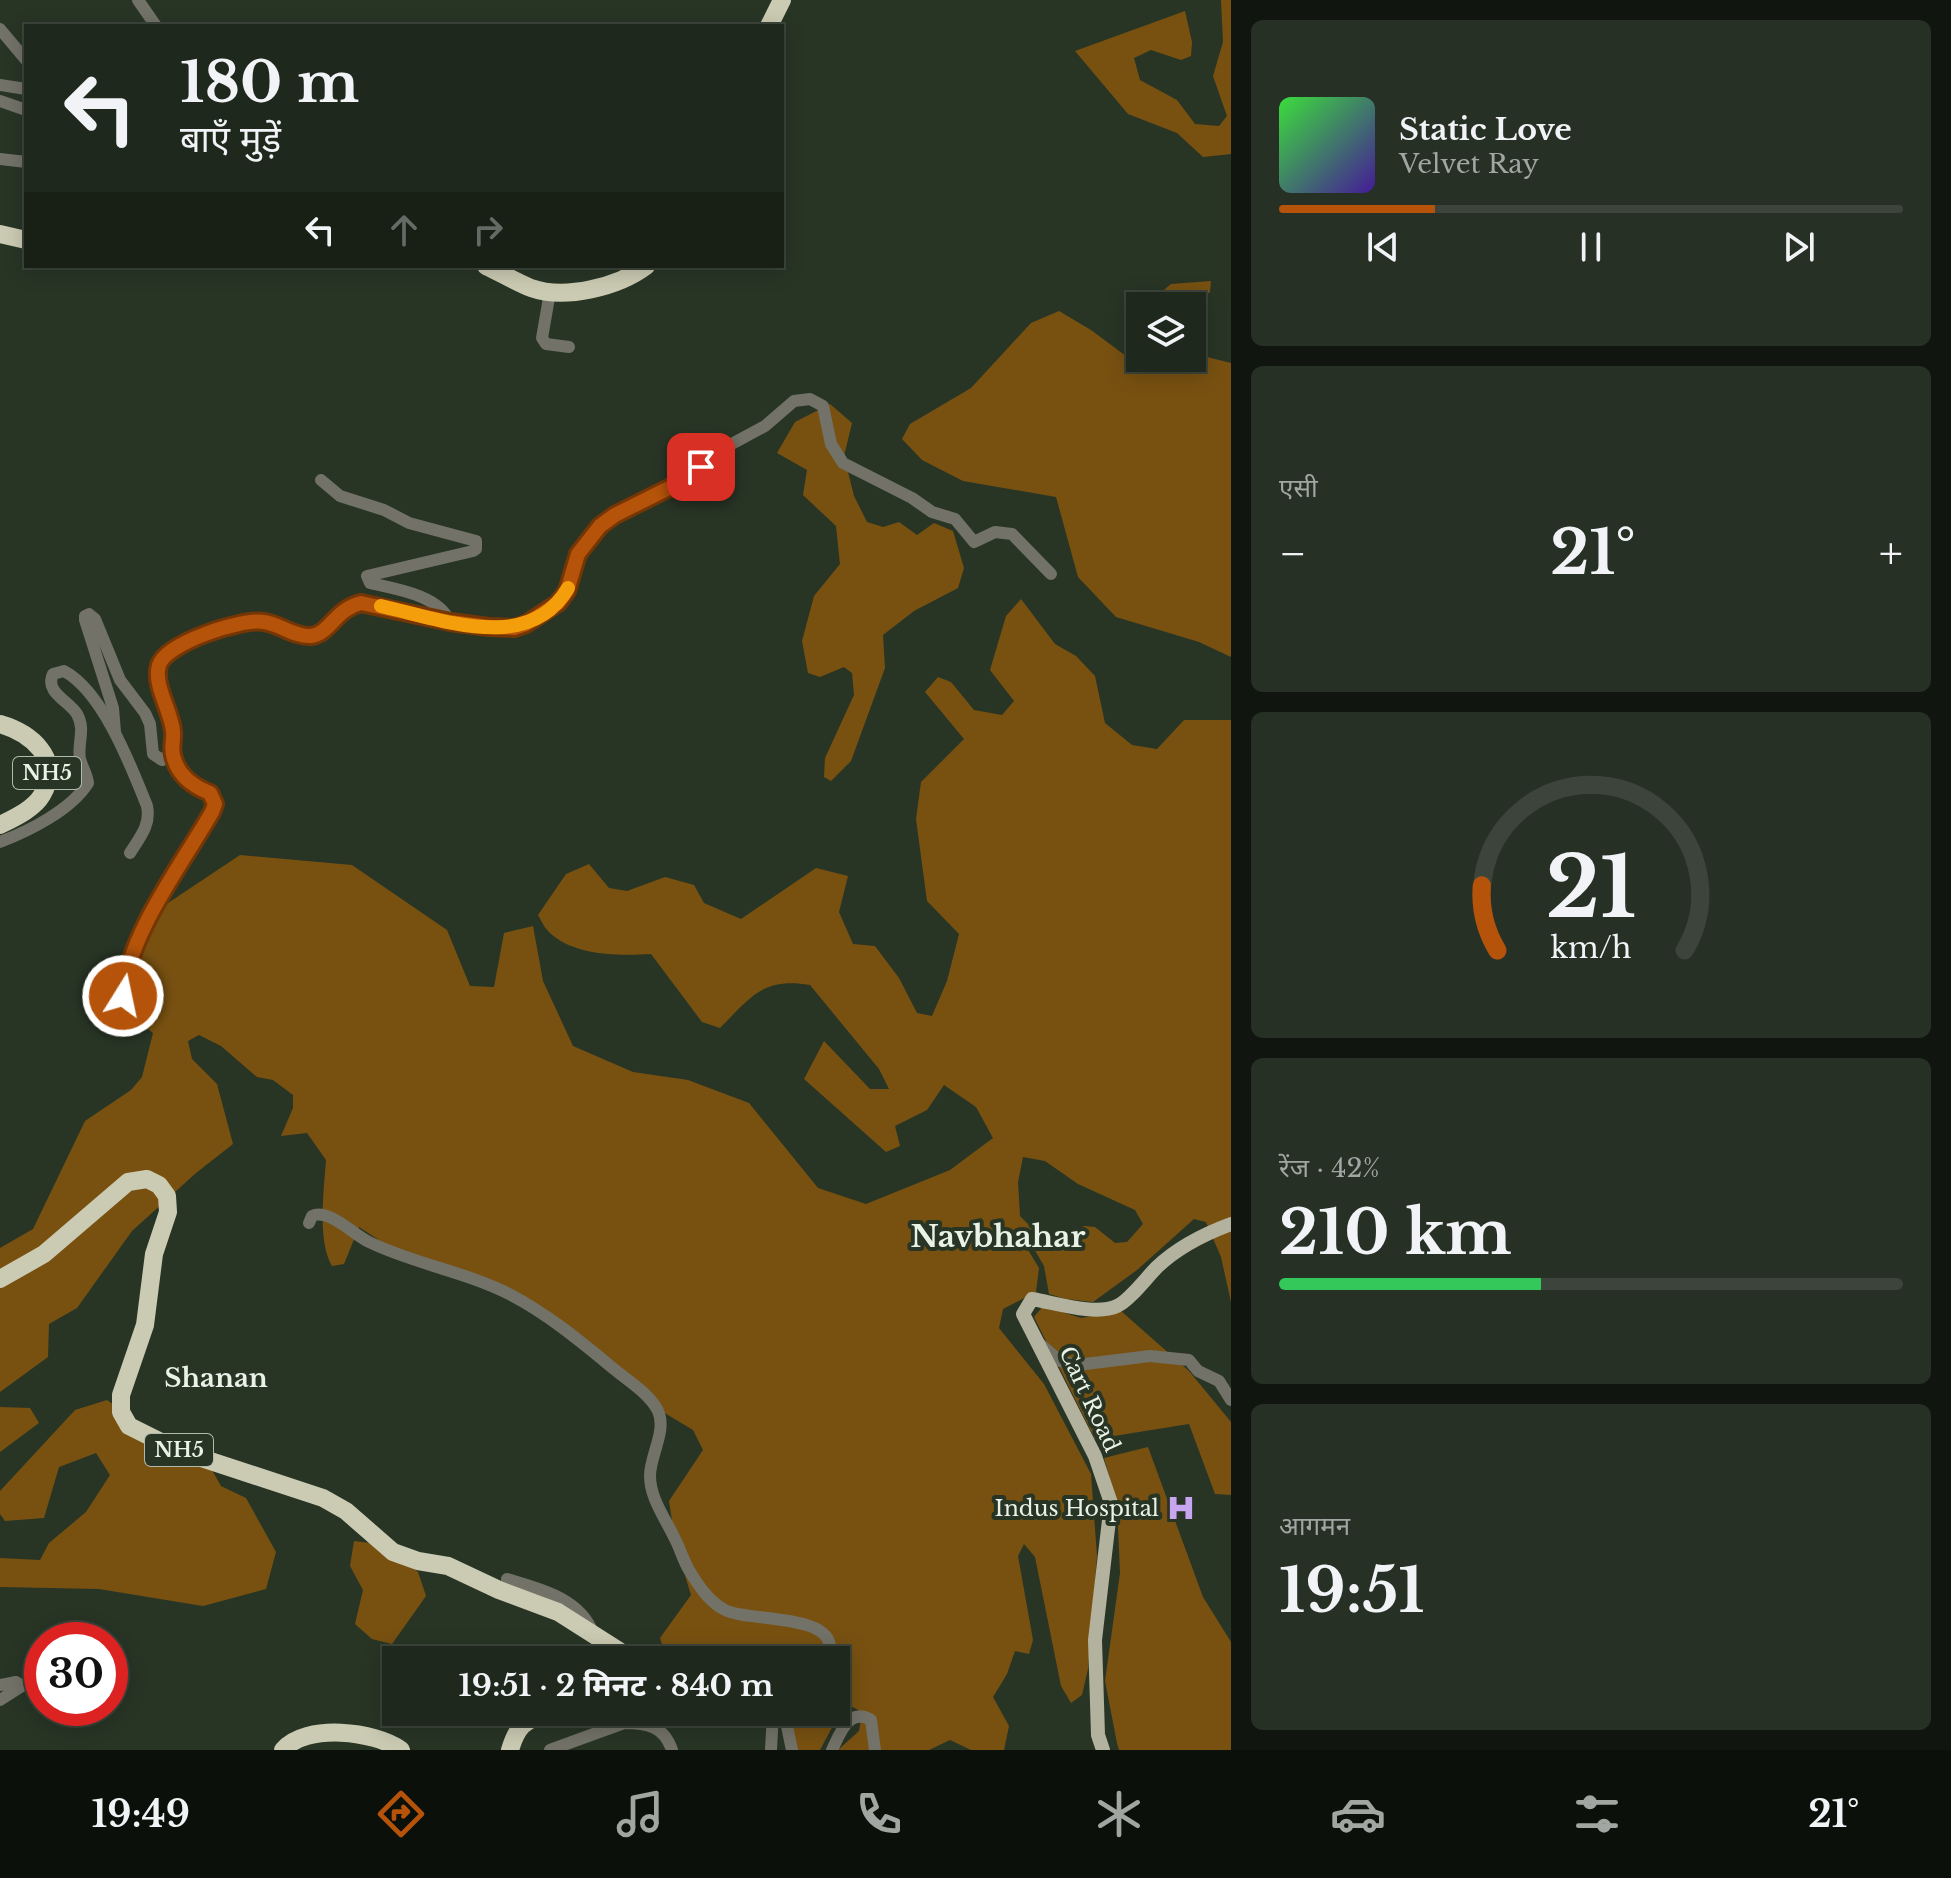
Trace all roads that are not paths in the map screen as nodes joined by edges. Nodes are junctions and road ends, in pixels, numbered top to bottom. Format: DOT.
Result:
graph roads {
  1 [pos="138,0"];
  2 [pos="782,0"];
  3 [pos="155,24"];
  4 [pos="770,24"];
  5 [pos="0,29"];
  6 [pos="24,58"];
  7 [pos="0,85"];
  8 [pos="24,89"];
  9 [pos="0,101"];
  10 [pos="24,109"];
  11 [pos="0,159"];
  12 [pos="24,162"];
  13 [pos="490,268"];
  14 [pos="642,268"];
  15 [pos="550,292"];
  16 [pos="569,347"];
  17 [pos="321,480"];
  18 [pos="1051,574"];
  19 [pos="450,622"];
  20 [pos="0,724"];
  21 [pos="115,732"];
  22 [pos="172,753"];
  23 [pos="0,825"];
  24 [pos="0,842"];
  25 [pos="130,853"];
  26 [pos="127,1027"];
  27 [pos="309,1223"];
  28 [pos="1231,1224"];
  29 [pos="0,1279"];
  30 [pos="1040,1343"];
  31 [pos="1231,1400"];
  32 [pos="507,1579"];
  33 [pos="593,1633"];
  34 [pos="612,1646"];
  35 [pos="830,1646"];
  36 [pos="0,1685"];
  37 [pos="0,1700"];
  38 [pos="521,1726"];
  39 [pos="772,1726"];
  40 [pos="787,1726"];
  41 [pos="283,1750"];
  42 [pos="401,1750"];
  43 [pos="510,1750"];
  44 [pos="550,1750"];
  45 [pos="672,1750"];
  46 [pos="771,1750"];
  47 [pos="792,1750"];
  48 [pos="832,1750"];
  49 [pos="875,1750"];
  50 [pos="1103,1750"];
  1 -- 3 [label="street"];
  2 -- 4 [label="highway"];
  5 -- 6 [label="street"];
  7 -- 8 [label="street"];
  9 -- 10 [label="street"];
  11 -- 12 [label="street"];
  13 -- 15 [label="highway"];
  14 -- 15 [label="highway"];
  15 -- 16 [label="street"];
  17 -- 19 [label="street"];
  18 -- 19 [label="street"];
  19 -- 22 [label="street"];
  20 -- 23 [label="highway, NH5"];
  21 -- 22 [label="street"];
  21 -- 24 [label="street"];
  21 -- 25 [label="street"];
  22 -- 26 [label="street"];
  27 -- 35 [label="street"];
  28 -- 30 [label="main road, Cart Road"];
  29 -- 33 [label="highway, NH5"];
  30 -- 31 [label="street"];
  30 -- 50 [label="main road, Cart Road"];
  32 -- 33 [label="street"];
  33 -- 34 [label="highway, NH5"];
  36 -- 37 [label="street"];
  38 -- 43 [label="highway"];
  39 -- 46 [label="street"];
  40 -- 47 [label="street"];
  41 -- 42 [label="highway"];
  44 -- 45 [label="street"];
  48 -- 49 [label="street"];
}
